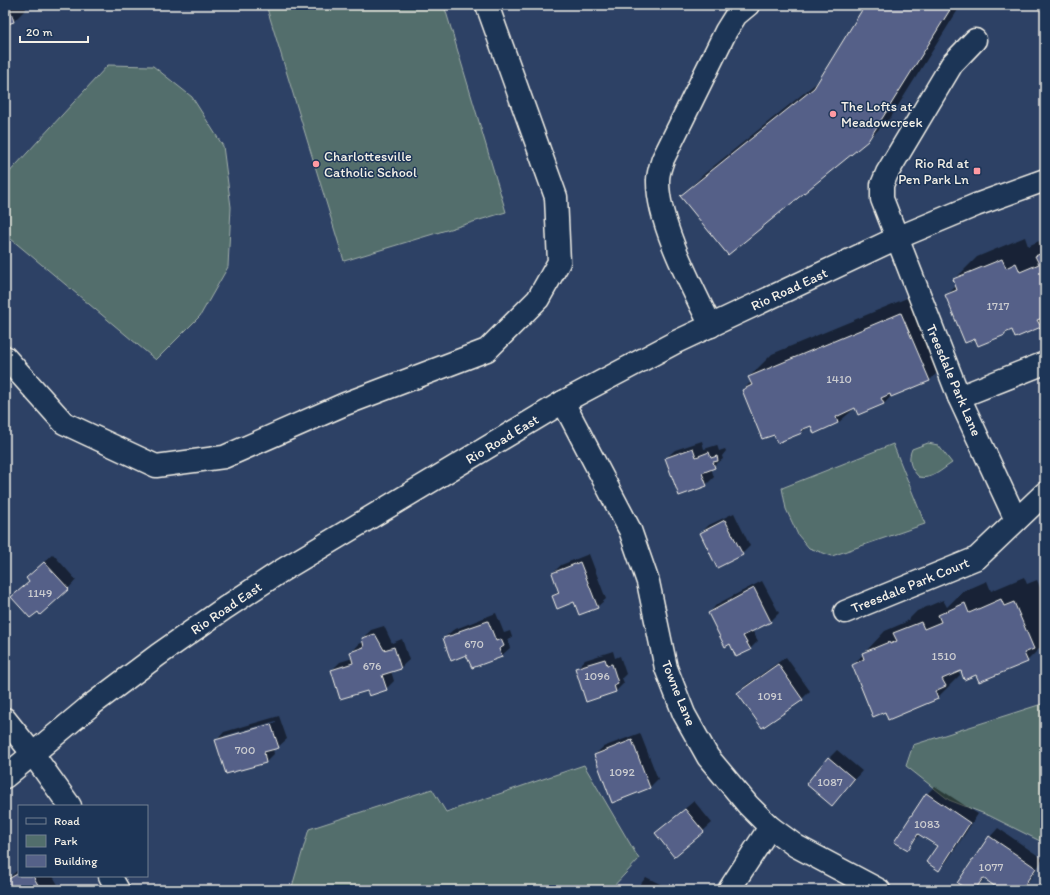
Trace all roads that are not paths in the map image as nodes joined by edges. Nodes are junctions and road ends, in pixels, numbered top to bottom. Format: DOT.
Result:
graph roads {
  1 [pos="487,5"];
  2 [pos="748,5"];
  3 [pos="975,40"];
  4 [pos="1045,180"];
  5 [pos="897,238"];
  6 [pos="711,326"];
  7 [pos="5,357"];
  8 [pos="1045,363"];
  9 [pos="958,397"];
  10 [pos="563,402"];
  11 [pos="1045,493"];
  12 [pos="1016,520"];
  13 [pos="845,612"];
  14 [pos="5,719"];
  15 [pos="32,753"];
  16 [pos="5,777"];
  17 [pos="69,805"];
  18 [pos="770,827"];
  19 [pos="111,877"];
  20 [pos="118,890"];
  21 [pos="729,890"];
  22 [pos="879,890"];
  1 -- 7 [label="street"];
  2 -- 6 [label="street"];
  3 -- 5 [label="street, Treesdale Park Lane"];
  4 -- 5 [label="street, Rio Road East"];
  5 -- 6 [label="street, Rio Road East"];
  5 -- 9 [label="street, Treesdale Park Lane"];
  6 -- 10 [label="street, Rio Road East"];
  8 -- 9 [label="street"];
  9 -- 12 [label="street, Treesdale Park Lane"];
  10 -- 15 [label="street, Rio Road East"];
  10 -- 18 [label="street, Towne Lane"];
  11 -- 12 [label="street, Treesdale Park Court"];
  12 -- 13 [label="street, Treesdale Park Court"];
  14 -- 15 [label="street"];
  15 -- 16 [label="street, Rio Road East"];
  15 -- 17 [label="street"];
  18 -- 21 [label="street"];
  18 -- 22 [label="street, Towne Lane"];
  19 -- 20 [label="street"];
}
